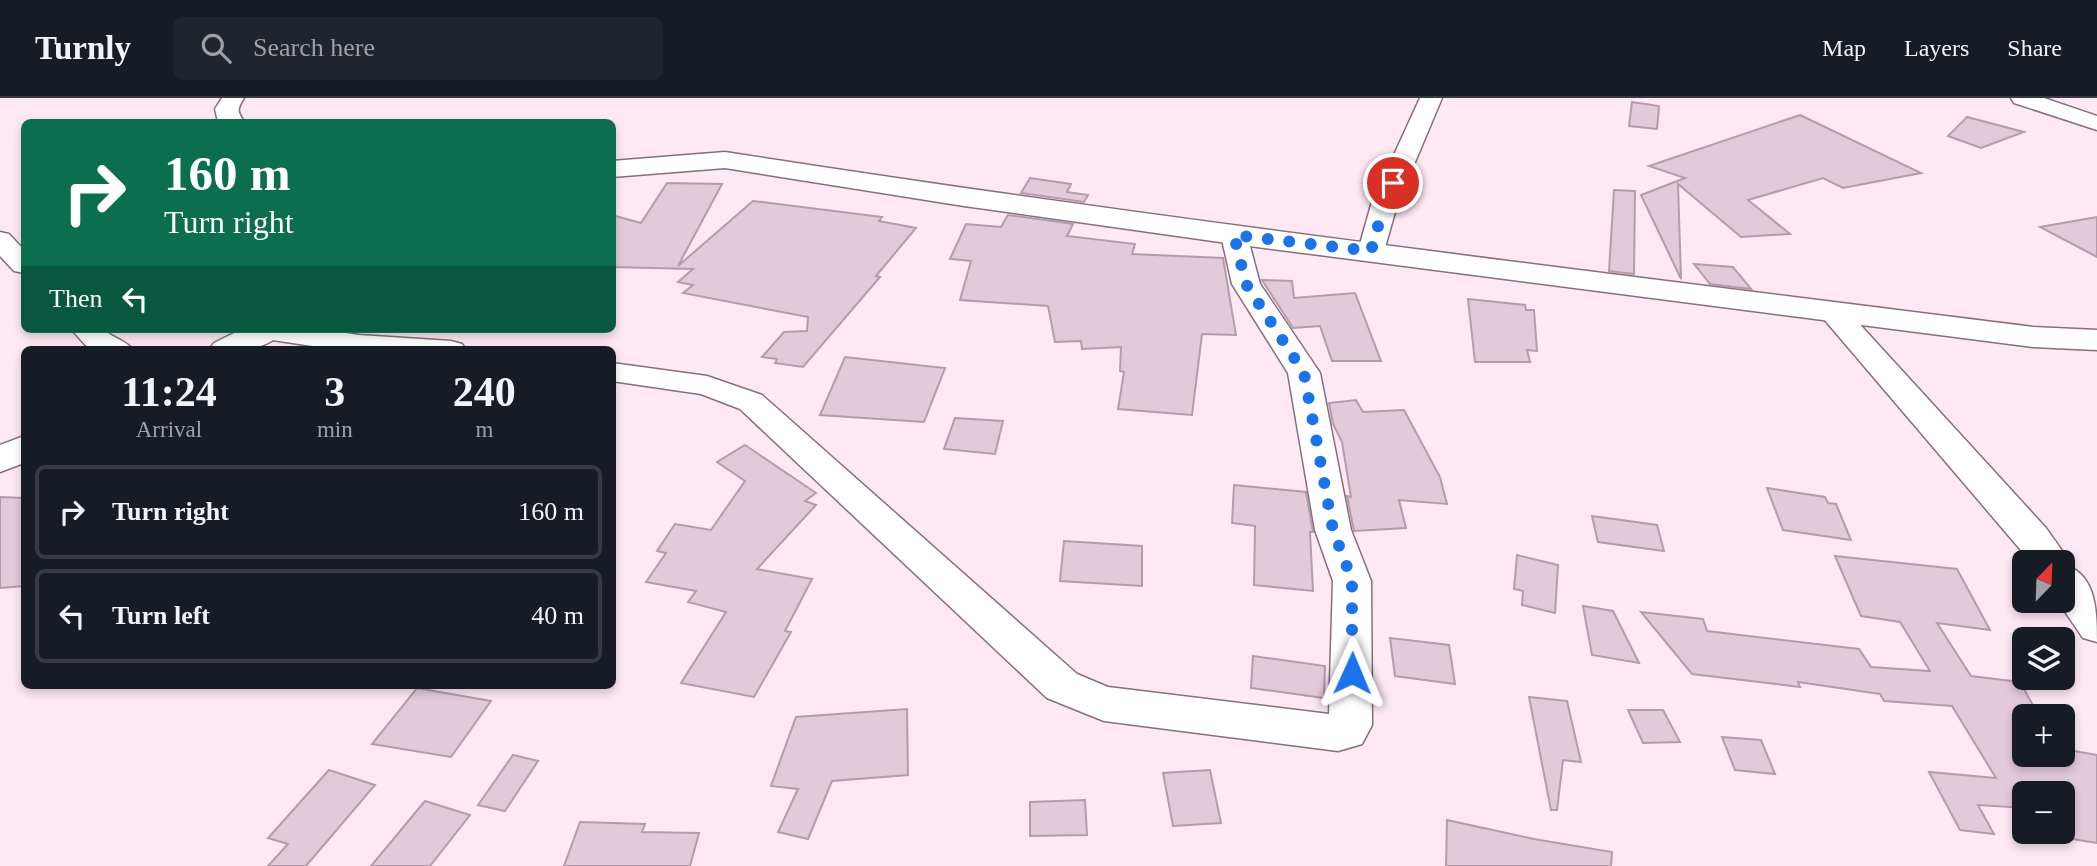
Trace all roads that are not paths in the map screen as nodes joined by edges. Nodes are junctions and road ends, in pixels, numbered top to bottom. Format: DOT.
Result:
graph roads {
  1 [pos="233,98"];
  2 [pos="1431,98"];
  3 [pos="2022,98"];
  4 [pos="229,119"];
  5 [pos="2097,122"];
  6 [pos="616,169"];
  7 [pos="1234,235"];
  8 [pos="0,240"];
  9 [pos="1371,251"];
  10 [pos="21,262"];
  11 [pos="1833,312"];
  12 [pos="90,333"];
  13 [pos="261,333"];
  14 [pos="287,333"];
  15 [pos="2097,340"];
  16 [pos="105,346"];
  17 [pos="234,346"];
  18 [pos="390,346"];
  19 [pos="616,373"];
  20 [pos="21,450"];
  21 [pos="0,460"];
  22 [pos="2043,550"];
  23 [pos="2076,597"];
  24 [pos="2097,627"];
  1 -- 4 [label="street"];
  2 -- 9 [label="street"];
  3 -- 5 [label="street"];
  6 -- 7 [label="street"];
  7 -- 9 [label="street"];
  7 -- 19 [label="street"];
  8 -- 10 [label="street"];
  9 -- 11 [label="street"];
  11 -- 15 [label="street"];
  11 -- 22 [label="street"];
  12 -- 16 [label="street"];
  13 -- 17 [label="street"];
  14 -- 18 [label="street"];
  20 -- 21 [label="street"];
  23 -- 24 [label="street"];
}
